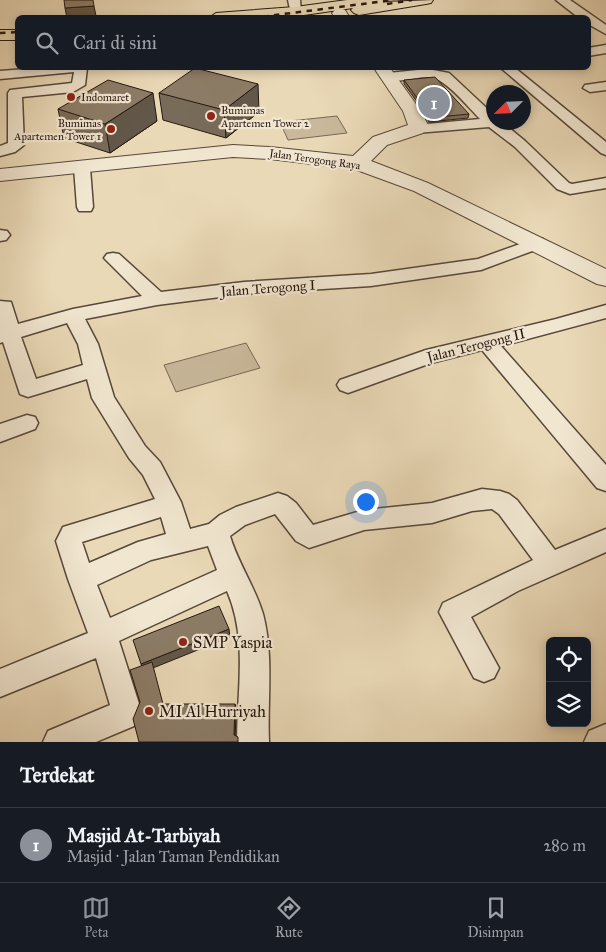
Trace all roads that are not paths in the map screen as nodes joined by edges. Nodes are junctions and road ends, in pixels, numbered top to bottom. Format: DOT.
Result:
graph roads {
  1 [pos="378,0"];
  2 [pos="426,0"];
  3 [pos="562,0"];
  4 [pos="404,2"];
  5 [pos="298,10"];
  6 [pos="247,15"];
  7 [pos="341,15"];
  8 [pos="584,15"];
  9 [pos="591,20"];
  10 [pos="15,26"];
  11 [pos="0,27"];
  12 [pos="606,30"];
  13 [pos="0,35"];
  14 [pos="15,35"];
  15 [pos="606,49"];
  16 [pos="591,52"];
  17 [pos="49,70"];
  18 [pos="80,70"];
  19 [pos="510,70"];
  20 [pos="385,72"];
  21 [pos="17,73"];
  22 [pos="0,74"];
  23 [pos="606,86"];
  24 [pos="590,88"];
  25 [pos="15,93"];
  26 [pos="486,117"];
  27 [pos="486,123"];
  28 [pos="416,129"];
  29 [pos="502,130"];
  30 [pos="4,150"];
  31 [pos="606,150"];
  32 [pos="358,164"];
  33 [pos="82,168"];
  34 [pos="4,174"];
  35 [pos="606,183"];
  36 [pos="85,208"];
  37 [pos="537,243"];
  38 [pos="113,258"];
  39 [pos="606,278"];
  40 [pos="157,299"];
  41 [pos="4,306"];
  42 [pos="606,310"];
  43 [pos="73,315"];
  44 [pos="5,335"];
  45 [pos="486,342"];
  46 [pos="96,369"];
  47 [pos="348,385"];
  48 [pos="27,423"];
  49 [pos="0,433"];
  50 [pos="606,481"];
  51 [pos="169,502"];
  52 [pos="217,534"];
  53 [pos="606,540"];
  54 [pos="181,542"];
  55 [pos="551,565"];
  56 [pos="232,576"];
  57 [pos="81,579"];
  58 [pos="103,638"];
  59 [pos="484,668"];
  60 [pos="0,683"];
  61 [pos="606,739"];
  62 [pos="59,742"];
  63 [pos="253,742"];
  64 [pos="600,742"];
  1 -- 5 [label="main road"];
  2 -- 4 [label="main road"];
  3 -- 8 [label="street"];
  4 -- 7 [label="main road"];
  5 -- 6 [label="main road"];
  5 -- 7 [label="main road"];
  9 -- 12 [label="street"];
  10 -- 11 [label="main road"];
  13 -- 14 [label="main road"];
  15 -- 16 [label="street"];
  17 -- 21 [label="street"];
  18 -- 25 [label="street"];
  19 -- 31 [label="street"];
  20 -- 26 [label="street"];
  20 -- 28 [label="street"];
  21 -- 22 [label="street"];
  21 -- 25 [label="street"];
  23 -- 24 [label="street"];
  25 -- 30 [label="street"];
  27 -- 28 [label="street"];
  28 -- 32 [label="street"];
  29 -- 35 [label="street"];
  30 -- 34 [label="street"];
  32 -- 33 [label="street, Jalan Terogong Raya"];
  32 -- 37 [label="street, Jalan Terogong Raya"];
  33 -- 34 [label="street, Jalan Terogong Raya"];
  33 -- 36 [label="street"];
  37 -- 39 [label="street, Jalan Terogong Raya"];
  37 -- 40 [label="street, Jalan Terogong I"];
  38 -- 40 [label="street"];
  40 -- 43 [label="street, Jalan Terogong I"];
  41 -- 44 [label="street"];
  42 -- 45 [label="street, Jalan Terogong II"];
  43 -- 44 [label="street, Jalan Terogong I"];
  43 -- 46 [label="street"];
  44 -- 46 [label="street"];
  45 -- 47 [label="street, Jalan Terogong II"];
  45 -- 50 [label="street"];
  46 -- 51 [label="street"];
  48 -- 49 [label="street"];
  51 -- 54 [label="street"];
  51 -- 57 [label="street"];
  52 -- 54 [label="street"];
  52 -- 55 [label="street"];
  52 -- 56 [label="street"];
  53 -- 55 [label="street"];
  54 -- 57 [label="street"];
  55 -- 59 [label="street"];
  56 -- 58 [label="street"];
  56 -- 63 [label="street"];
  57 -- 58 [label="street"];
  58 -- 60 [label="street"];
  58 -- 62 [label="street"];
  61 -- 64 [label="street"];
}
